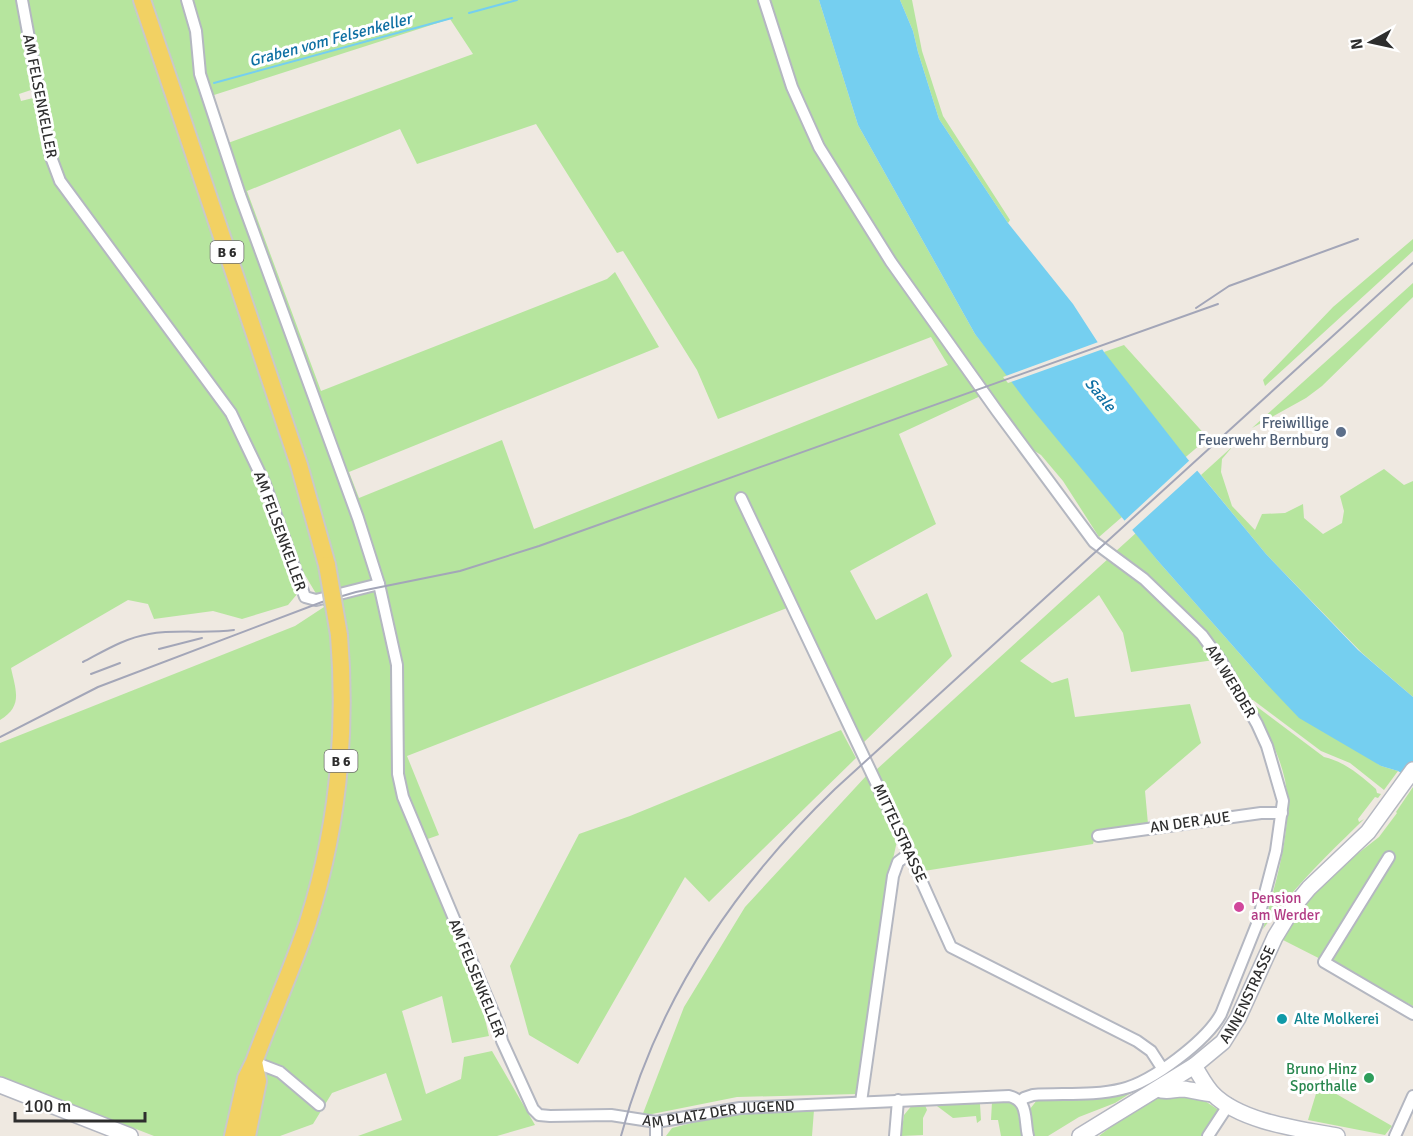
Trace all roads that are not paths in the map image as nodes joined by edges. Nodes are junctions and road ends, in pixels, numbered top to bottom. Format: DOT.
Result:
graph roads {
  1 [pos="22,0"];
  2 [pos="142,0"];
  3 [pos="187,0"];
  4 [pos="764,0"];
  5 [pos="741,498"];
  6 [pos="379,584"];
  7 [pos="1413,770"];
  8 [pos="1282,813"];
  9 [pos="1098,836"];
  10 [pos="910,853"];
  11 [pos="1389,857"];
  12 [pos="1413,1014"];
  13 [pos="254,1062"];
  14 [pos="1194,1066"];
  15 [pos="1162,1068"];
  16 [pos="0,1085"];
  17 [pos="1129,1087"];
  18 [pos="1158,1089"];
  19 [pos="1213,1094"];
  20 [pos="1413,1096"];
  21 [pos="898,1100"];
  22 [pos="861,1102"];
  23 [pos="1021,1102"];
  24 [pos="1229,1104"];
  25 [pos="319,1105"];
  26 [pos="539,1115"];
  27 [pos="656,1122"];
  28 [pos="130,1136"];
  29 [pos="234,1136"];
  30 [pos="247,1136"];
  31 [pos="656,1136"];
  32 [pos="895,1136"];
  33 [pos="1028,1136"];
  34 [pos="1080,1136"];
  35 [pos="1208,1136"];
  36 [pos="1337,1136"];
  37 [pos="1395,1136"];
  1 -- 6 [label="street, AM FELSENKELLER"];
  2 -- 13 [label="main road, B 6, bridge"];
  3 -- 6 [label="street"];
  4 -- 8 [label="street, AM WERDER"];
  5 -- 10 [label="street, MITTELSTRASSE"];
  6 -- 26 [label="street, AM FELSENKELLER"];
  7 -- 14 [label="main road, ANNENSTRASSE"];
  8 -- 9 [label="street, AN DER AUE"];
  8 -- 15 [label="street, AM WERDER"];
  10 -- 15 [label="street, MITTELSTRASSE"];
  10 -- 22 [label="street"];
  11 -- 12 [label="street"];
  13 -- 25 [label="street"];
  13 -- 29 [label="main road, B 6"];
  13 -- 30 [label="main road, B 6"];
  14 -- 18 [label="main road"];
  14 -- 19 [label="main road"];
  15 -- 17 [label="street, AM WERDER"];
  16 -- 28 [label="main road"];
  17 -- 23 [label="street, AM PLATZ DER JUGEND"];
  18 -- 19 [label="main road"];
  18 -- 34 [label="main road"];
  19 -- 24 [label="main road"];
  20 -- 37 [label="street"];
  21 -- 22 [label="street, AM PLATZ DER JUGEND"];
  21 -- 23 [label="street, AM PLATZ DER JUGEND"];
  21 -- 32 [label="street"];
  22 -- 27 [label="street, AM PLATZ DER JUGEND"];
  23 -- 33 [label="street"];
  24 -- 35 [label="street"];
  24 -- 36 [label="main road"];
  26 -- 27 [label="street, AM PLATZ DER JUGEND"];
  27 -- 31 [label="street"];
}
